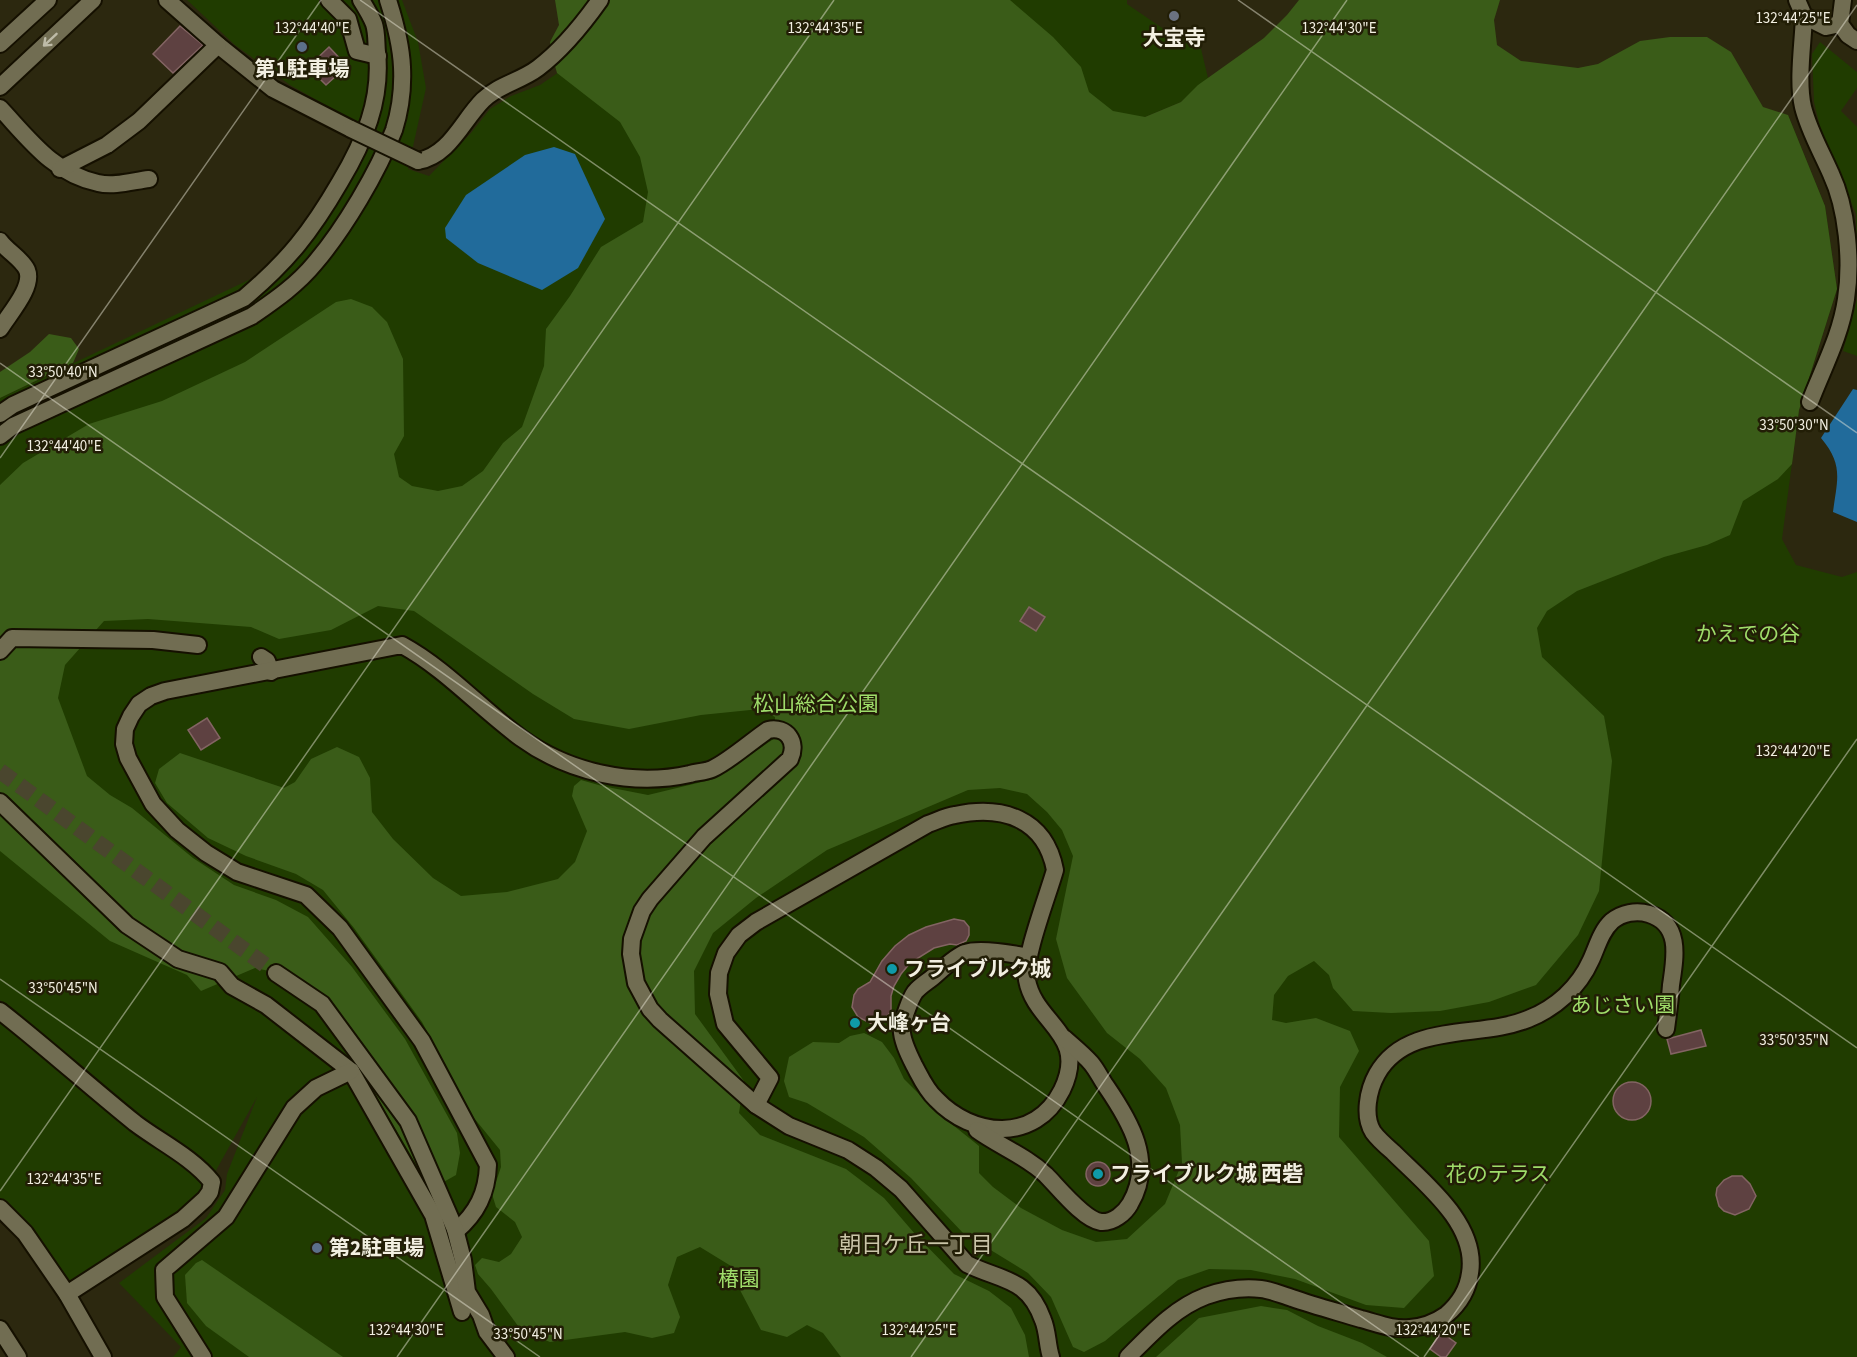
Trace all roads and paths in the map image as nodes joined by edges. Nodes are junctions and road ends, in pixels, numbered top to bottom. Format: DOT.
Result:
graph roads {
  1 [pos="48,0"];
  2 [pos="93,0"];
  3 [pos="167,0"];
  4 [pos="329,0"];
  5 [pos="361,0"];
  6 [pos="388,0"];
  7 [pos="600,0"];
  8 [pos="1797,0"];
  9 [pos="1843,0"];
  10 [pos="1804,16"];
  11 [pos="1840,24"];
  12 [pos="1857,41"];
  13 [pos="0,44"];
  14 [pos="218,45"];
  15 [pos="378,56"];
  16 [pos="0,87"];
  17 [pos="0,108"];
  18 [pos="60,169"];
  19 [pos="149,179"];
  20 [pos="0,241"];
  21 [pos="0,329"];
  22 [pos="1810,402"];
  23 [pos="0,414"];
  24 [pos="0,435"];
  25 [pos="198,645"];
  26 [pos="0,651"];
  27 [pos="261,657"];
  28 [pos="271,672"];
  29 [pos="1,799"];
  30 [pos="1029,957"];
  31 [pos="276,973"];
  32 [pos="0,1011"];
  33 [pos="1666,1029"];
  34 [pos="1064,1038"];
  35 [pos="351,1071"];
  36 [pos="756,1105"];
  37 [pos="961,1119"];
  38 [pos="0,1208"];
  39 [pos="455,1229"];
  40 [pos="67,1294"];
  41 [pos="462,1312"];
  42 [pos="0,1329"];
  43 [pos="18,1357"];
  44 [pos="103,1357"];
  45 [pos="203,1357"];
  46 [pos="506,1357"];
  47 [pos="1052,1357"];
  48 [pos="1128,1357"];
  1 -- 13 [label="street"];
  2 -- 16 [label="street, one-way"];
  3 -- 14 [label="street"];
  4 -- 15 [label="street"];
  5 -- 15 [label="street"];
  6 -- 24 [label="street"];
  7 -- 14 [label="street, bridge"];
  8 -- 10 [label="street"];
  9 -- 11 [label="street"];
  10 -- 11 [label="street"];
  10 -- 22 [label="street"];
  11 -- 12 [label="street"];
  14 -- 18 [label="street"];
  15 -- 23 [label="street"];
  17 -- 18 [label="street"];
  18 -- 19 [label="street"];
  20 -- 21 [label="street"];
  25 -- 26 [label="street"];
  27 -- 28 [label="street"];
  28 -- 36 [label="street"];
  28 -- 39 [label="street"];
  29 -- 35 [label="street"];
  30 -- 34 [label="street"];
  30 -- 36 [label="street"];
  30 -- 37 [label="street"];
  31 -- 39 [label="street"];
  32 -- 40 [label="street"];
  33 -- 48 [label="street"];
  34 -- 37 [label="street"];
  34 -- 37 [label="street"];
  35 -- 41 [label="street"];
  35 -- 45 [label="street"];
  36 -- 47 [label="street"];
  38 -- 40 [label="street"];
  39 -- 46 [label="street"];
  40 -- 44 [label="street"];
  42 -- 43 [label="street"];
}
